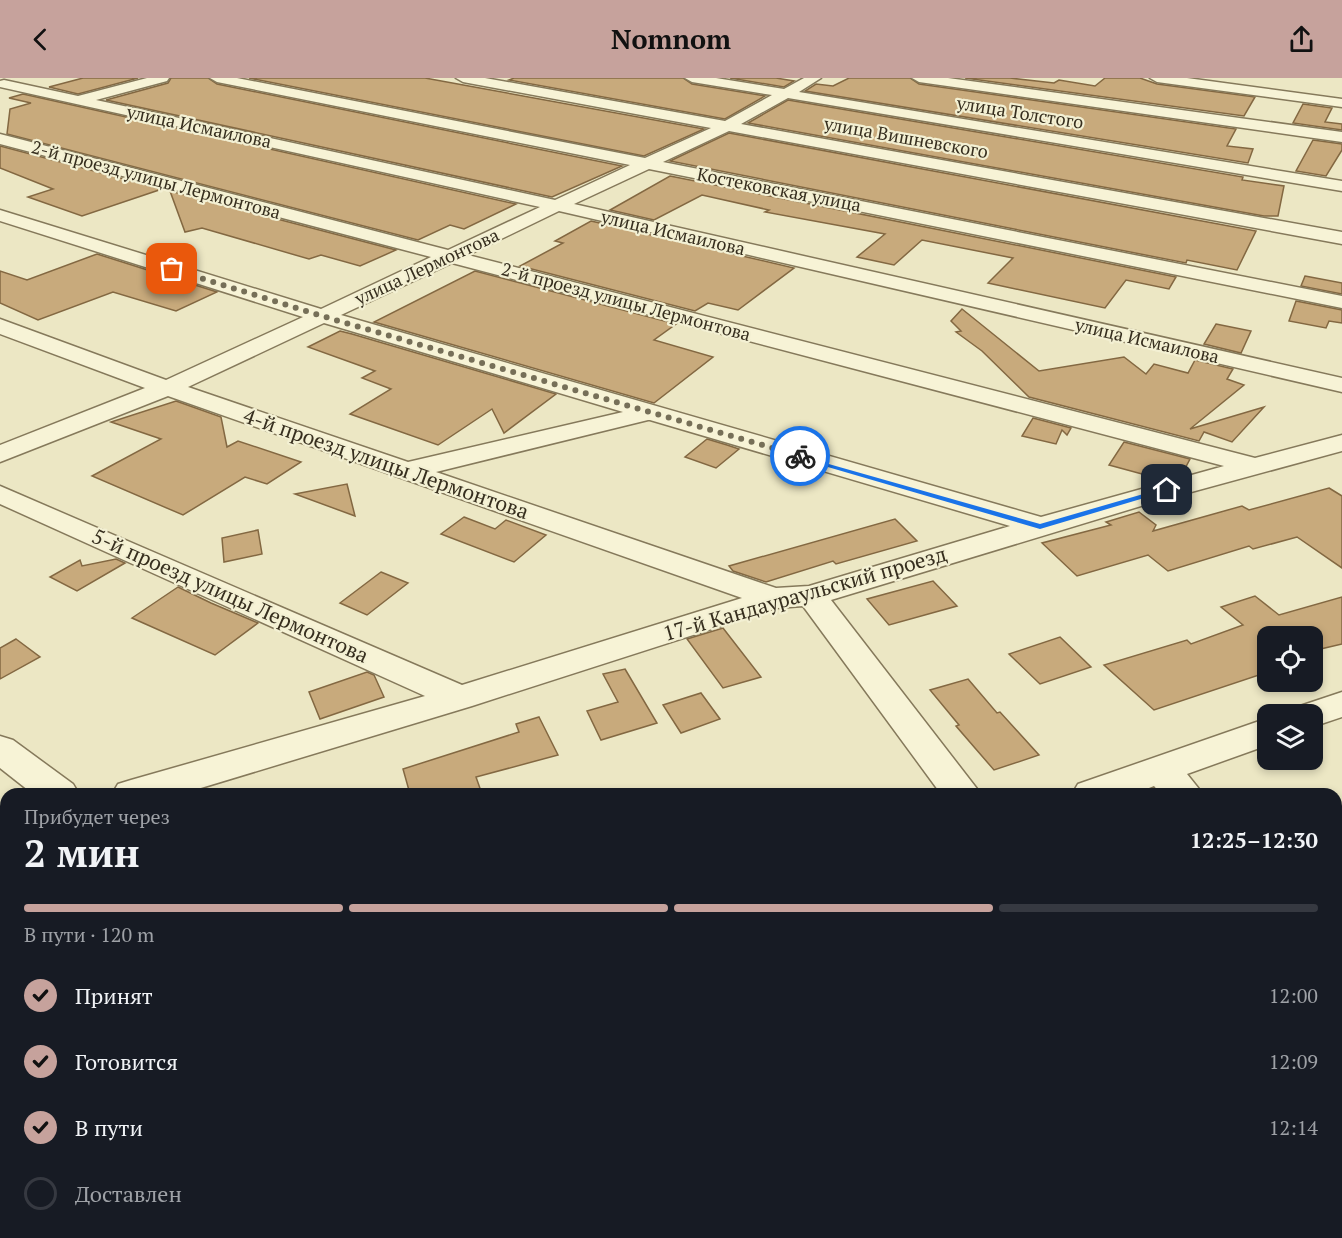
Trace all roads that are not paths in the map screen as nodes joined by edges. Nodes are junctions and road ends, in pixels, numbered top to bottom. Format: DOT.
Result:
graph roads {
  1 [pos="162,78"];
  2 [pos="217,78"];
  3 [pos="463,78"];
  4 [pos="692,78"];
  5 [pos="814,78"];
  6 [pos="919,78"];
  7 [pos="1157,78"];
  8 [pos="4,84"];
  9 [pos="786,94"];
  10 [pos="79,100"];
  11 [pos="1342,103"];
  12 [pos="1271,110"];
  13 [pos="729,125"];
  14 [pos="1342,137"];
  15 [pos="0,140"];
  16 [pos="647,164"];
  17 [pos="1342,186"];
  18 [pos="559,206"];
  19 [pos="0,215"];
  20 [pos="1342,238"];
  21 [pos="450,256"];
  22 [pos="1342,302"];
  23 [pos="322,316"];
  24 [pos="0,326"];
  25 [pos="1342,385"];
  26 [pos="167,388"];
  27 [pos="650,412"];
  28 [pos="1342,443"];
  29 [pos="0,454"];
  30 [pos="1252,465"];
  31 [pos="406,471"];
  32 [pos="0,494"];
  33 [pos="1040,526"];
  34 [pos="811,596"];
  35 [pos="774,598"];
  36 [pos="460,698"];
  37 [pos="1257,737"];
  38 [pos="0,749"];
  39 [pos="1172,781"];
  40 [pos="52,788"];
  41 [pos="152,788"];
  42 [pos="957,788"];
  43 [pos="1128,788"];
  1 -- 10 [label="street"];
  2 -- 16 [label="street, Костековская улица"];
  3 -- 13 [label="street, улица Вишневского"];
  4 -- 9 [label="street, улица Толстого"];
  5 -- 9 [label="street, улица Лермонтова"];
  6 -- 12 [label="street"];
  7 -- 12 [label="street"];
  8 -- 10 [label="street, улица Исмаилова"];
  9 -- 13 [label="street, улица Лермонтова"];
  9 -- 17 [label="street, улица Толстого"];
  10 -- 18 [label="street, улица Исмаилова"];
  11 -- 12 [label="street"];
  12 -- 14 [label="street"];
  13 -- 16 [label="street, улица Лермонтова"];
  13 -- 20 [label="street, улица Вишневского"];
  15 -- 21 [label="street, 2-й проезд улицы Лермонтова"];
  16 -- 18 [label="street, улица Лермонтова"];
  16 -- 22 [label="street, Костековская улица"];
  18 -- 21 [label="street, улица Лермонтова"];
  18 -- 25 [label="street, улица Исмаилова"];
  19 -- 23 [label="street"];
  21 -- 23 [label="street, улица Лермонтова"];
  21 -- 30 [label="street, 2-й проезд улицы Лермонтова"];
  23 -- 26 [label="street, улица Лермонтова"];
  23 -- 27 [label="street"];
  24 -- 26 [label="street, 4-й проезд улицы Лермонтова"];
  26 -- 29 [label="street, улица Лермонтова"];
  26 -- 31 [label="street, 4-й проезд улицы Лермонтова"];
  27 -- 31 [label="street"];
  27 -- 33 [label="street"];
  28 -- 30 [label="street, 17-й Кандаураульский проезд"];
  30 -- 33 [label="street, 17-й Кандаураульский проезд"];
  31 -- 35 [label="street, 4-й проезд улицы Лермонтова"];
  32 -- 36 [label="street, 5-й проезд улицы Лермонтова"];
  33 -- 34 [label="street, 17-й Кандаураульский проезд"];
  34 -- 35 [label="street, 17-й Кандаураульский проезд"];
  34 -- 42 [label="street"];
  35 -- 36 [label="street, 17-й Кандаураульский проезд"];
  36 -- 41 [label="street, 17-й Кандаураульский проезд"];
  37 -- 39 [label="street"];
  38 -- 40 [label="street"];
  39 -- 43 [label="street"];
}
